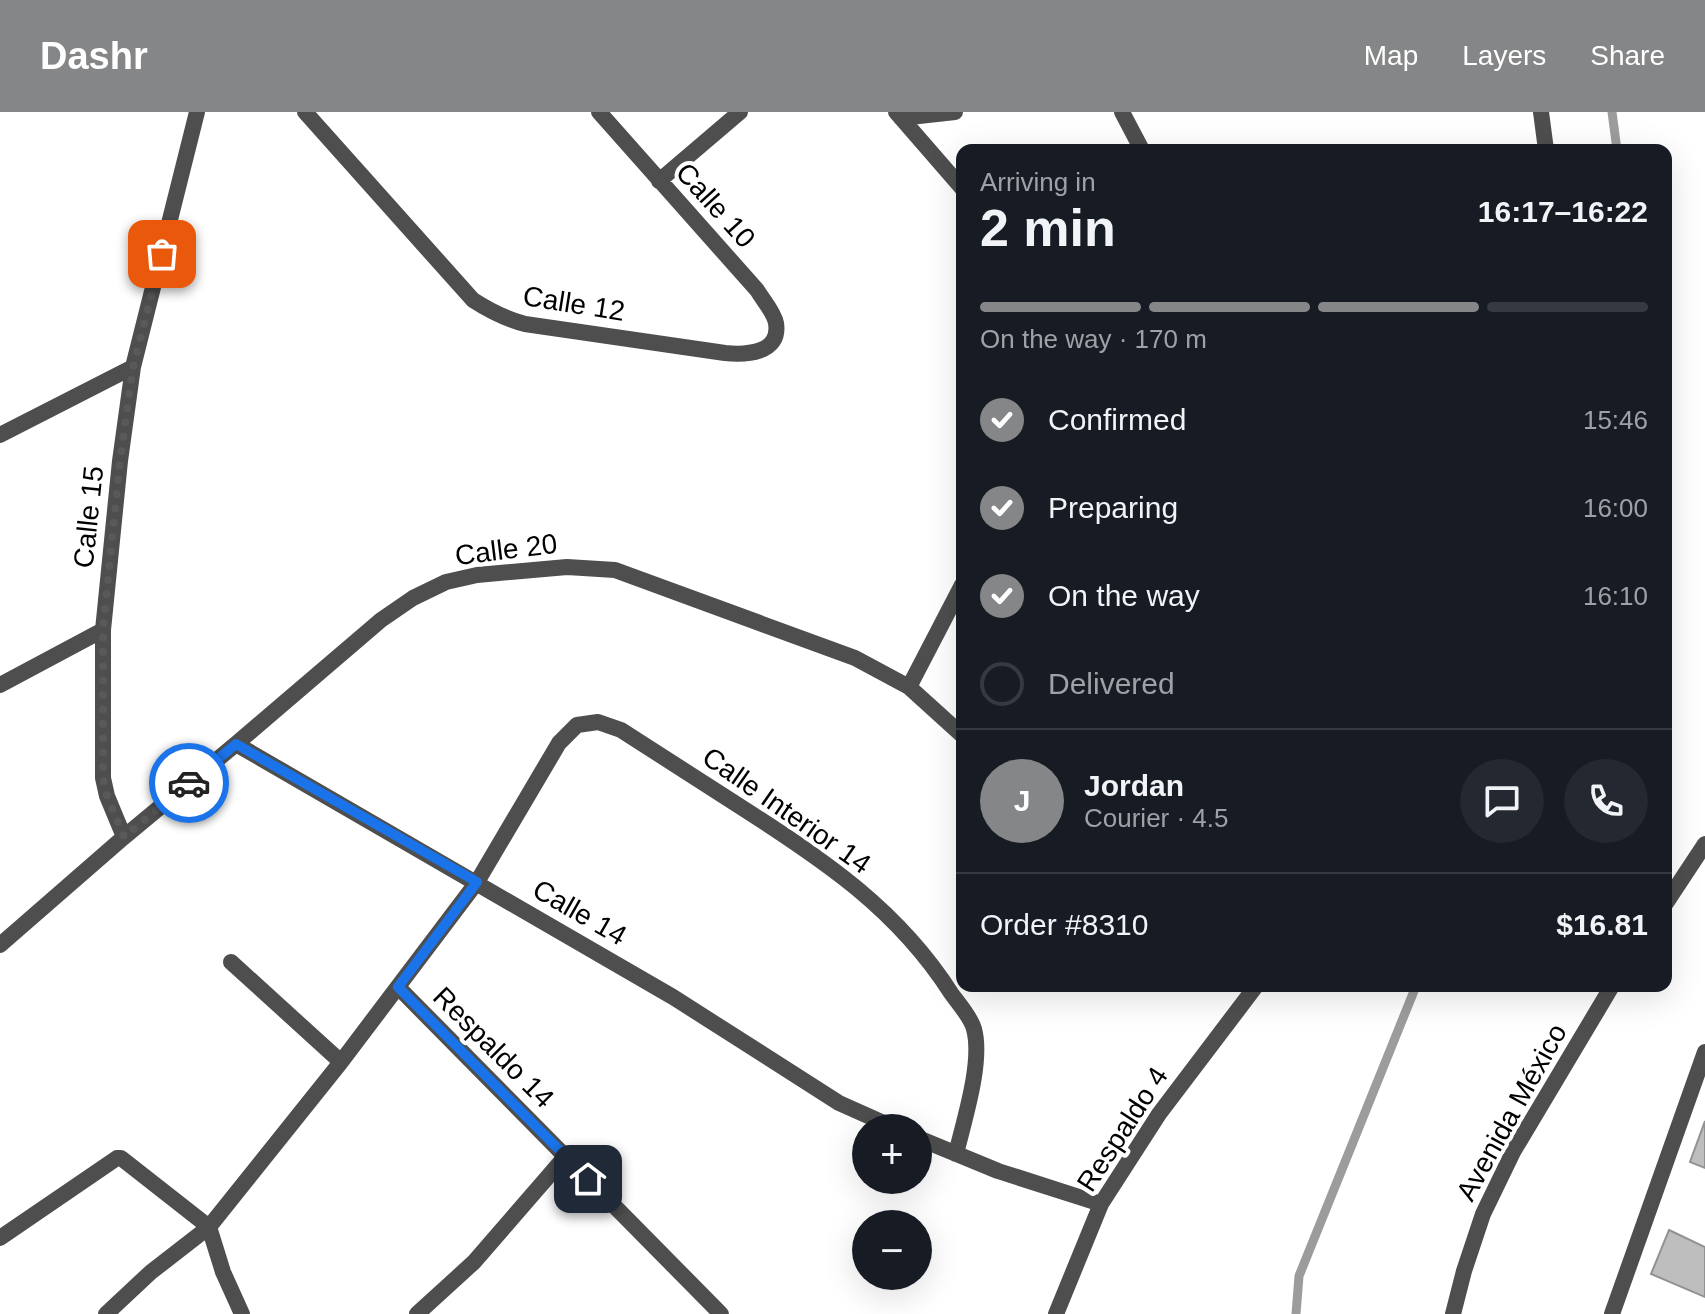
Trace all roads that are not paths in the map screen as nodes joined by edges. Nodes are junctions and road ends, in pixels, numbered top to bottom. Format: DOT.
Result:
graph roads {
  1 [pos="197,112"];
  2 [pos="305,112"];
  3 [pos="599,112"];
  4 [pos="740,112"];
  5 [pos="955,112"];
  6 [pos="1122,112"];
  7 [pos="1541,112"];
  8 [pos="898,115"];
  9 [pos="1139,144"];
  10 [pos="1545,144"];
  11 [pos="659,181"];
  12 [pos="956,181"];
  13 [pos="774,340"];
  14 [pos="133,367"];
  15 [pos="0,435"];
  16 [pos="956,597"];
  17 [pos="103,630"];
  18 [pos="0,685"];
  19 [pos="909,687"];
  20 [pos="956,730"];
  21 [pos="236,744"];
  22 [pos="124,837"];
  23 [pos="1705,844"];
  24 [pos="477,882"];
  25 [pos="1672,894"];
  26 [pos="0,945"];
  27 [pos="231,962"];
  28 [pos="398,987"];
  29 [pos="1247,992"];
  30 [pos="1608,992"];
  31 [pos="1705,1052"];
  32 [pos="341,1062"];
  33 [pos="864,1114"];
  34 [pos="932,1144"];
  35 [pos="956,1154"];
  36 [pos="565,1157"];
  37 [pos="1101,1204"];
  38 [pos="209,1227"];
  39 [pos="0,1238"];
  40 [pos="106,1314"];
  41 [pos="242,1314"];
  42 [pos="417,1314"];
  43 [pos="721,1314"];
  44 [pos="1056,1314"];
  45 [pos="1453,1314"];
  46 [pos="1612,1314"];
  1 -- 14 [label="street, Calle 15"];
  2 -- 13 [label="street, Calle 12"];
  3 -- 11 [label="street, Calle 10"];
  4 -- 11 [label="street"];
  5 -- 8 [label="street"];
  6 -- 9 [label="street"];
  7 -- 10 [label="street"];
  8 -- 12 [label="street"];
  11 -- 13 [label="street, Calle 10"];
  14 -- 15 [label="street"];
  14 -- 17 [label="street, Calle 15"];
  16 -- 19 [label="street"];
  17 -- 18 [label="street"];
  17 -- 22 [label="street, Calle 15"];
  19 -- 20 [label="street, Calle 20"];
  19 -- 21 [label="street, Calle 20"];
  21 -- 22 [label="street, Calle 20"];
  21 -- 24 [label="street, Calle 14"];
  22 -- 26 [label="street, Calle 20"];
  23 -- 25 [label="street"];
  24 -- 28 [label="street"];
  24 -- 33 [label="street, Calle 14"];
  24 -- 35 [label="street, Calle Interior 14"];
  27 -- 32 [label="street"];
  28 -- 32 [label="street"];
  28 -- 36 [label="street, Respaldo 14"];
  29 -- 37 [label="street, Respaldo 4"];
  30 -- 45 [label="street, Avenida México"];
  31 -- 46 [label="street"];
  32 -- 38 [label="street"];
  34 -- 35 [label="street"];
  35 -- 37 [label="street"];
  36 -- 42 [label="street"];
  36 -- 43 [label="street, Respaldo 14"];
  37 -- 44 [label="street, Respaldo 4"];
  38 -- 39 [label="street"];
  38 -- 40 [label="street"];
  38 -- 41 [label="street"];
}
